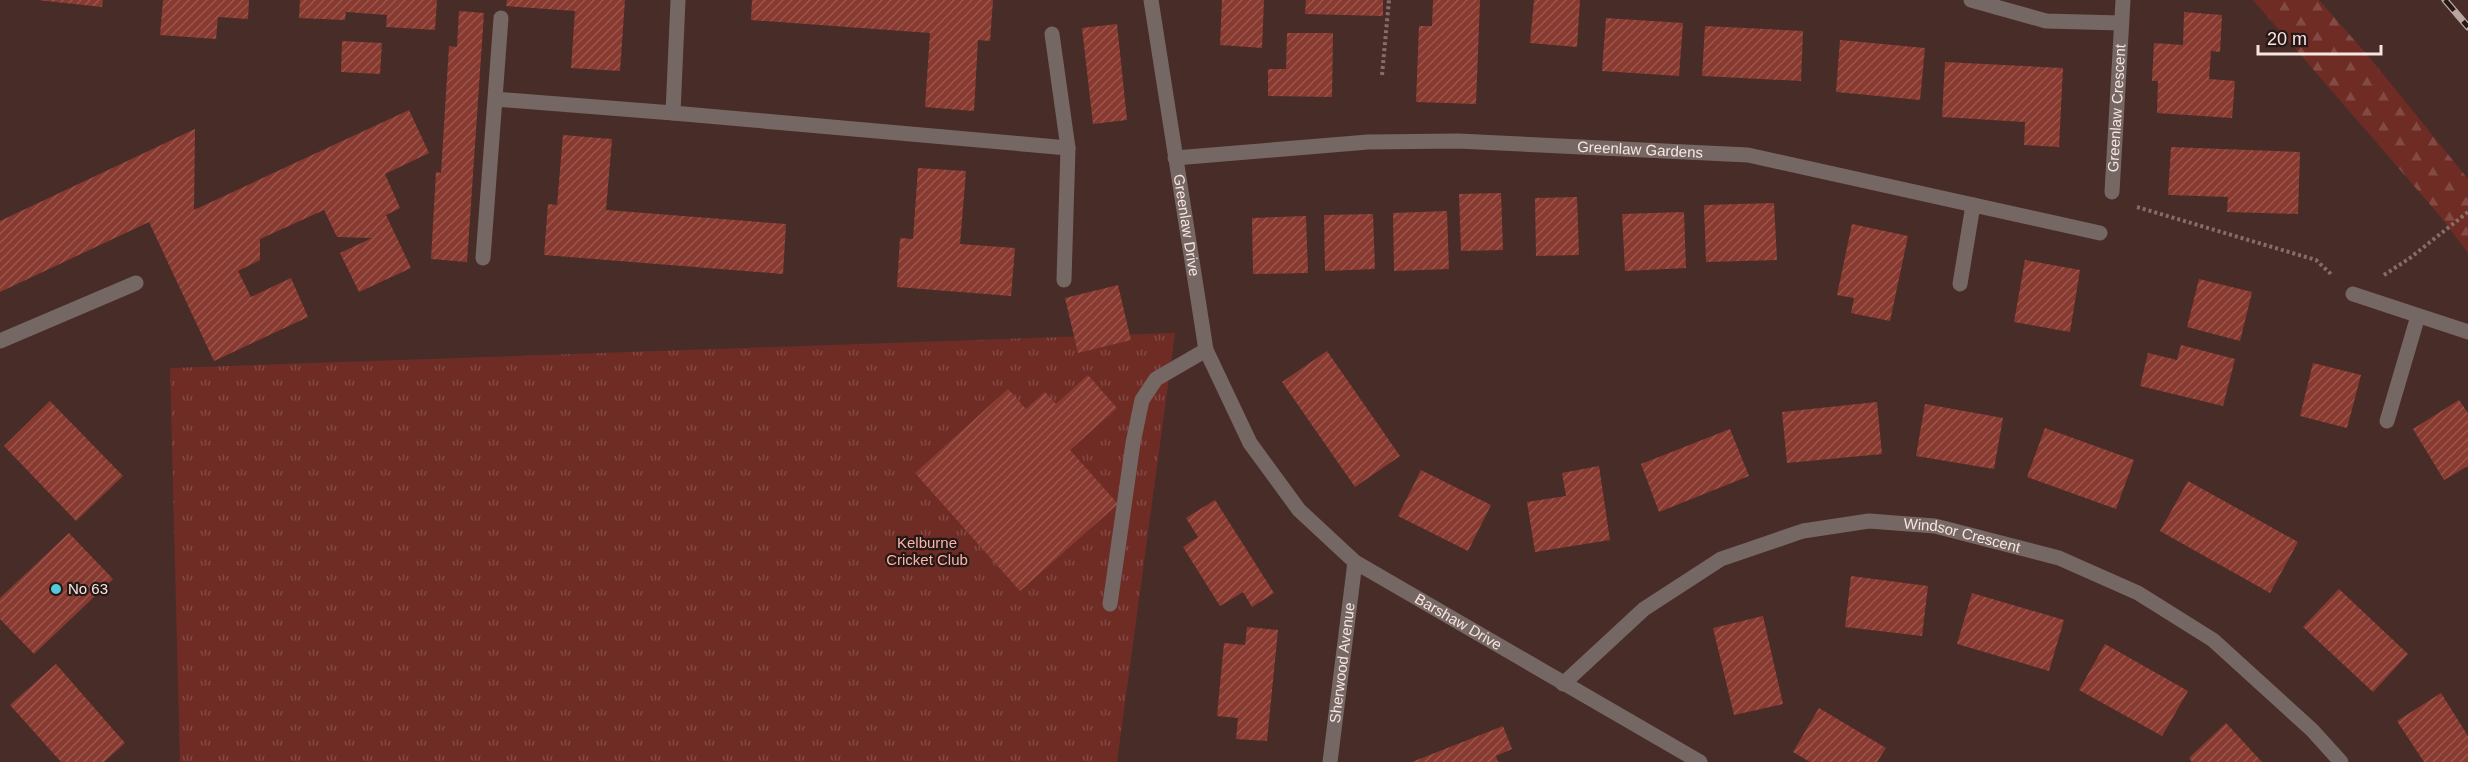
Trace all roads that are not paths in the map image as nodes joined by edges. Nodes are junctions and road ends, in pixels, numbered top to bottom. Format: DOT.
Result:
graph roads {
  1 [pos="678,0"];
  2 [pos="1151,0"];
  3 [pos="1971,0"];
  4 [pos="2123,0"];
  5 [pos="501,18"];
  6 [pos="2121,23"];
  7 [pos="1052,34"];
  8 [pos="495,99"];
  9 [pos="673,113"];
  10 [pos="1068,148"];
  11 [pos="1175,158"];
  12 [pos="2112,192"];
  13 [pos="1973,205"];
  14 [pos="2100,233"];
  15 [pos="483,258"];
  16 [pos="1064,280"];
  17 [pos="136,283"];
  18 [pos="1960,284"];
  19 [pos="2353,294"];
  20 [pos="2418,316"];
  21 [pos="2468,332"];
  22 [pos="0,341"];
  23 [pos="1206,350"];
  24 [pos="2387,421"];
  25 [pos="1250,443"];
  26 [pos="1355,562"];
  27 [pos="1110,604"];
  28 [pos="1563,684"];
  29 [pos="1330,762"];
  30 [pos="1700,762"];
  31 [pos="2341,762"];
  1 -- 9 [label="street"];
  2 -- 11 [label="street, Greenlaw Drive"];
  3 -- 6 [label="street, Greenlaw Crescent"];
  4 -- 6 [label="street, Greenlaw Crescent"];
  5 -- 8 [label="street"];
  6 -- 12 [label="street, Greenlaw Crescent"];
  7 -- 10 [label="street"];
  8 -- 9 [label="street"];
  8 -- 15 [label="street"];
  9 -- 10 [label="street"];
  10 -- 16 [label="street"];
  11 -- 13 [label="street, Greenlaw Gardens"];
  11 -- 23 [label="street, Greenlaw Drive"];
  13 -- 14 [label="street, Greenlaw Gardens"];
  13 -- 18 [label="street"];
  17 -- 22 [label="street"];
  19 -- 20 [label="street"];
  20 -- 21 [label="street"];
  20 -- 24 [label="street"];
  23 -- 25 [label="street, Greenlaw Drive"];
  23 -- 27 [label="street"];
  25 -- 26 [label="street, Barshaw Drive"];
  26 -- 28 [label="street, Barshaw Drive"];
  26 -- 29 [label="street, Sherwood Avenue"];
  28 -- 30 [label="street, Barshaw Drive"];
  28 -- 31 [label="street, Windsor Crescent"];
}
